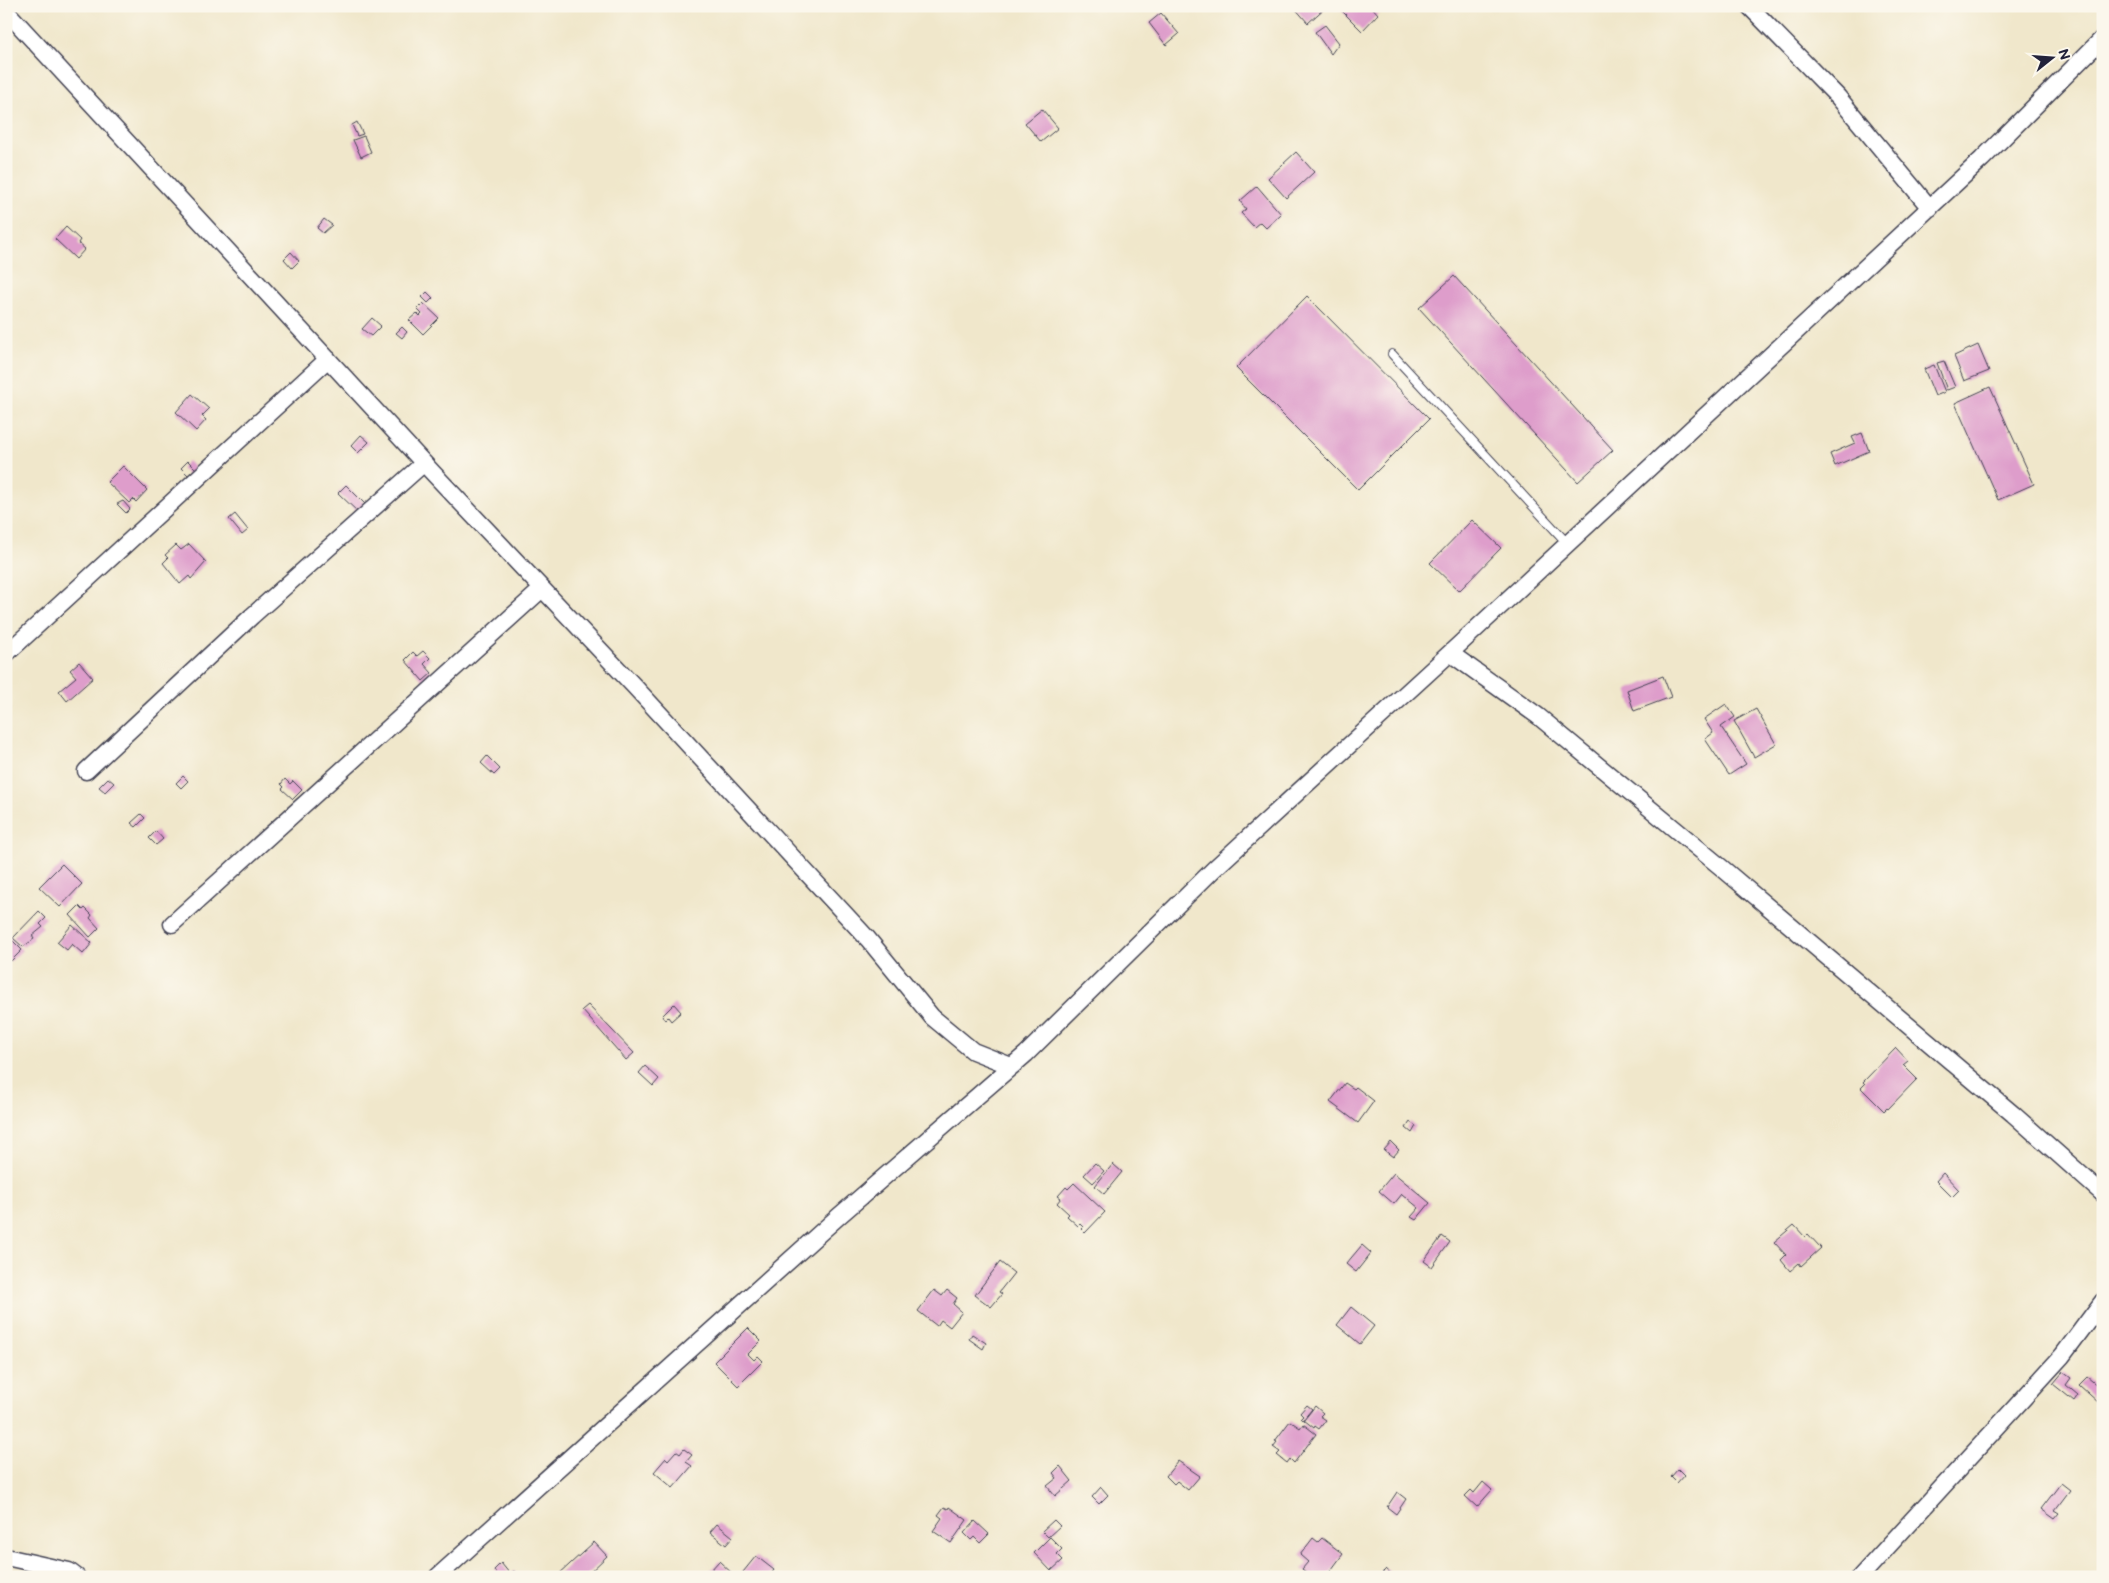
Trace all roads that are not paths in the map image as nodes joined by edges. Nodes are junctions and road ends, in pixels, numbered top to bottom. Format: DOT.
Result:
graph roads {
  1 [pos="1749,6"];
  2 [pos="6,11"];
  3 [pos="2103,38"];
  4 [pos="1930,208"];
  5 [pos="1392,354"];
  6 [pos="328,359"];
  7 [pos="424,463"];
  8 [pos="1568,544"];
  9 [pos="542,589"];
  10 [pos="1450,652"];
  11 [pos="6,654"];
  12 [pos="86,771"];
  13 [pos="172,924"];
  14 [pos="1011,1066"];
  15 [pos="2103,1194"];
  16 [pos="2103,1301"];
  17 [pos="6,1557"];
  18 [pos="77,1577"];
  19 [pos="437,1577"];
  20 [pos="1860,1577"];
  1 -- 4 [label="street"];
  2 -- 6 [label="street"];
  3 -- 4 [label="street"];
  4 -- 8 [label="street"];
  5 -- 8 [label="lane"];
  6 -- 7 [label="street"];
  6 -- 11 [label="street"];
  7 -- 9 [label="street"];
  7 -- 12 [label="street"];
  8 -- 10 [label="street"];
  9 -- 13 [label="street"];
  9 -- 14 [label="street"];
  10 -- 14 [label="street"];
  10 -- 15 [label="street"];
  14 -- 19 [label="street"];
  16 -- 20 [label="street"];
  17 -- 18 [label="street"];
}
